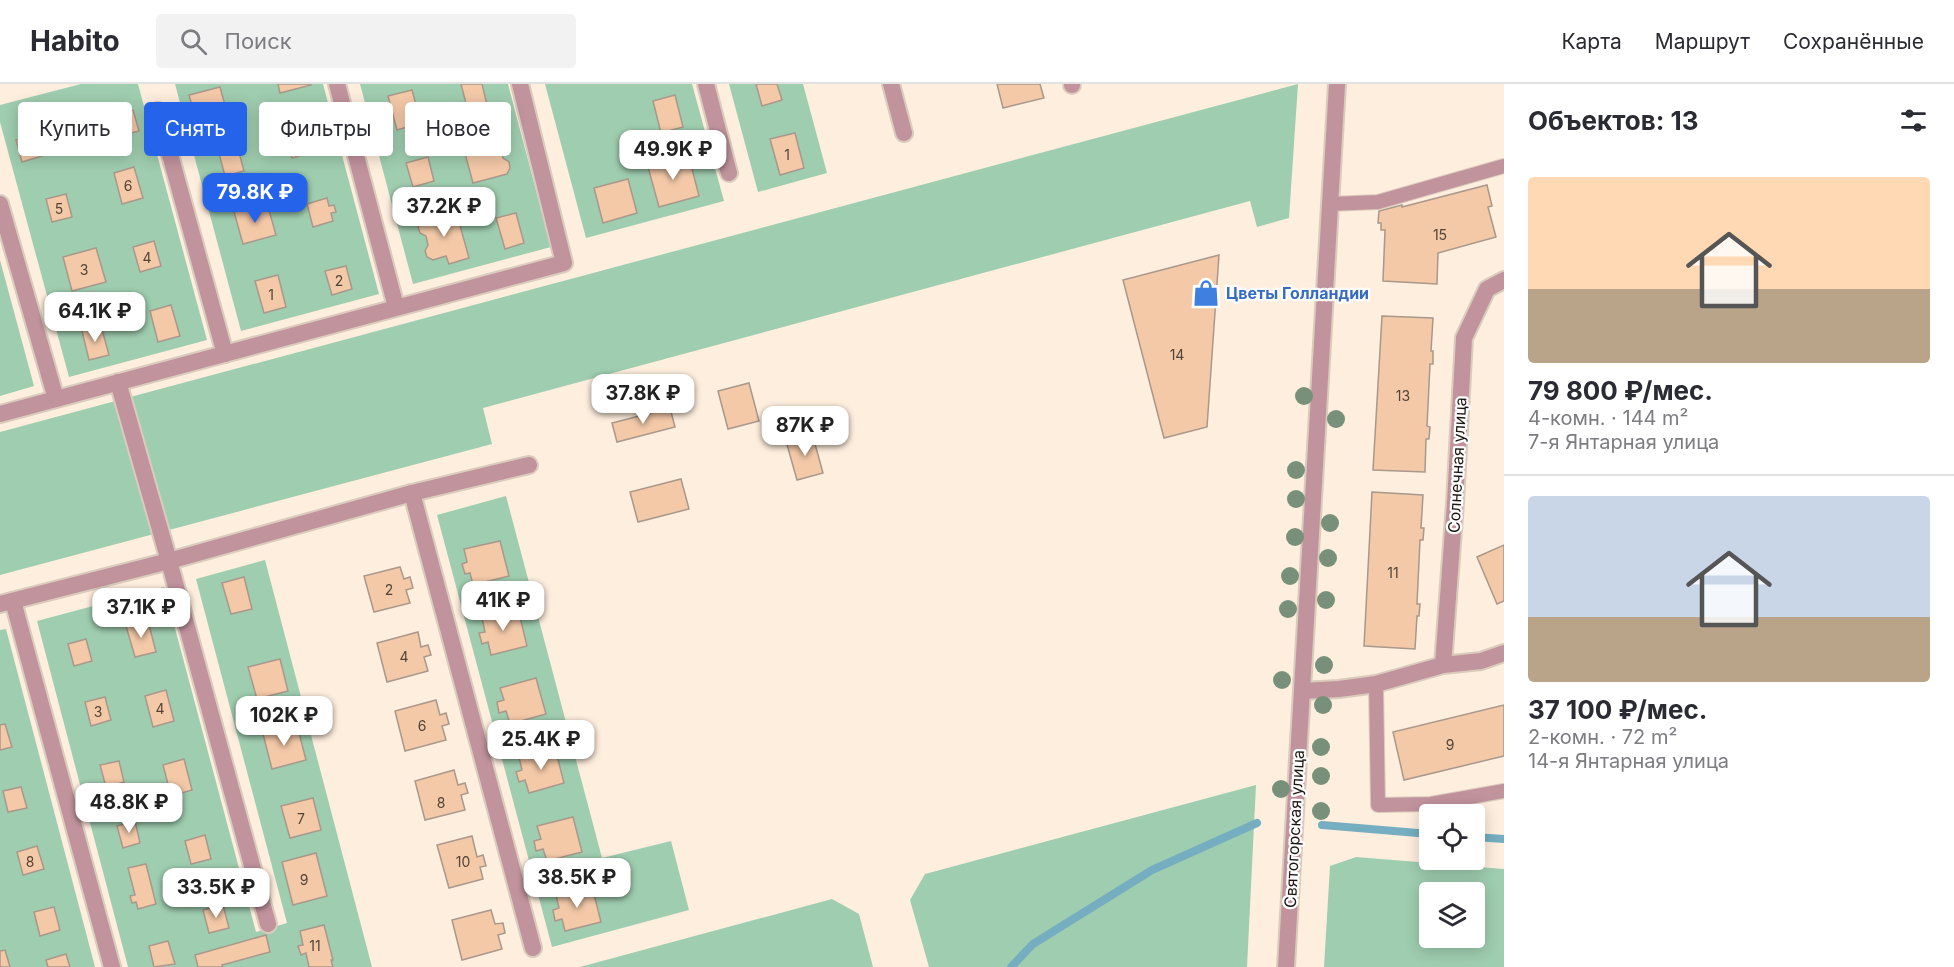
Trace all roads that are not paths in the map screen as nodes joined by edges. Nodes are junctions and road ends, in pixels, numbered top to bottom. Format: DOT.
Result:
graph roads {
  1 [pos="337,84"];
  2 [pos="520,84"];
  3 [pos="706,84"];
  4 [pos="891,84"];
  5 [pos="1336,84"];
  6 [pos="904,133"];
  7 [pos="170,156"];
  8 [pos="1504,166"];
  9 [pos="729,173"];
  10 [pos="0,204"];
  11 [pos="1330,204"];
  12 [pos="1504,280"];
  13 [pos="396,307"];
  14 [pos="225,354"];
  15 [pos="118,381"];
  16 [pos="56,399"];
  17 [pos="0,414"];
  18 [pos="529,465"];
  19 [pos="412,493"];
  20 [pos="169,561"];
  21 [pos="7,602"];
  22 [pos="1504,653"];
  23 [pos="1443,665"];
  24 [pos="1376,684"];
  25 [pos="1302,691"];
  26 [pos="1504,791"];
  27 [pos="268,924"];
  28 [pos="533,948"];
  29 [pos="112,967"];
  30 [pos="1286,967"];
  1 -- 13 [label="street"];
  2 -- 13 [label="street"];
  3 -- 9 [label="street"];
  4 -- 6 [label="street"];
  5 -- 11 [label="street, Святогорская улица"];
  7 -- 14 [label="street"];
  8 -- 11 [label="lane"];
  10 -- 16 [label="street"];
  11 -- 25 [label="street, Святогорская улица"];
  12 -- 23 [label="street, Солнечная улица"];
  13 -- 14 [label="street"];
  14 -- 15 [label="street"];
  15 -- 16 [label="street"];
  15 -- 20 [label="street"];
  16 -- 17 [label="street"];
  18 -- 19 [label="street"];
  19 -- 20 [label="street"];
  19 -- 28 [label="street"];
  20 -- 21 [label="street"];
  20 -- 27 [label="street"];
  21 -- 29 [label="street"];
  22 -- 23 [label="street"];
  23 -- 24 [label="street"];
  24 -- 25 [label="street"];
  24 -- 26 [label="lane"];
  25 -- 30 [label="street, Святогорская улица"];
}
